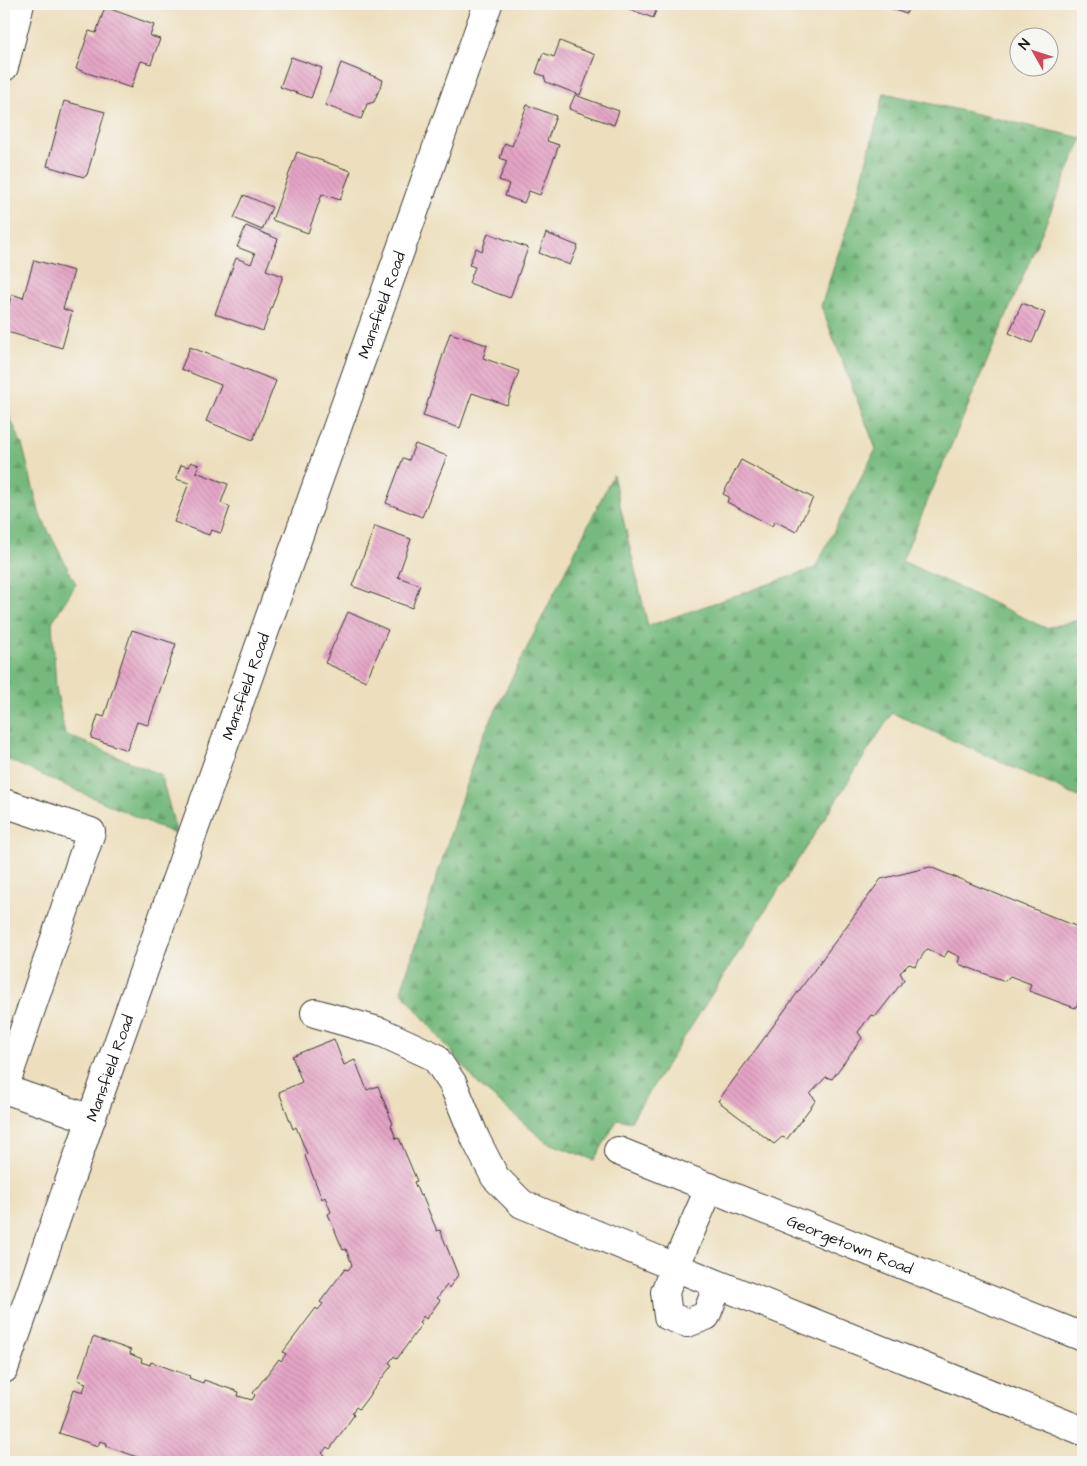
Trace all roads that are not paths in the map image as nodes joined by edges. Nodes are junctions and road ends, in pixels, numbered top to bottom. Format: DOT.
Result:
graph roads {
  1 [pos="20,4"];
  2 [pos="488,4"];
  3 [pos="4,67"];
  4 [pos="4,803"];
  5 [pos="315,1013"];
  6 [pos="4,1089"];
  7 [pos="91,1119"];
  8 [pos="618,1151"];
  9 [pos="710,1187"];
  10 [pos="675,1267"];
  11 [pos="718,1285"];
  12 [pos="1083,1337"];
  13 [pos="4,1369"];
  14 [pos="1083,1430"];
  1 -- 3 [label="street"];
  2 -- 7 [label="street, Mansfield Road"];
  4 -- 6 [label="street"];
  5 -- 10 [label="street"];
  6 -- 7 [label="street"];
  7 -- 13 [label="street, Mansfield Road"];
  8 -- 9 [label="street, Georgetown Road"];
  9 -- 10 [label="street"];
  9 -- 12 [label="street, Georgetown Road"];
  10 -- 11 [label="street"];
  10 -- 11 [label="street"];
  11 -- 14 [label="street"];
}
